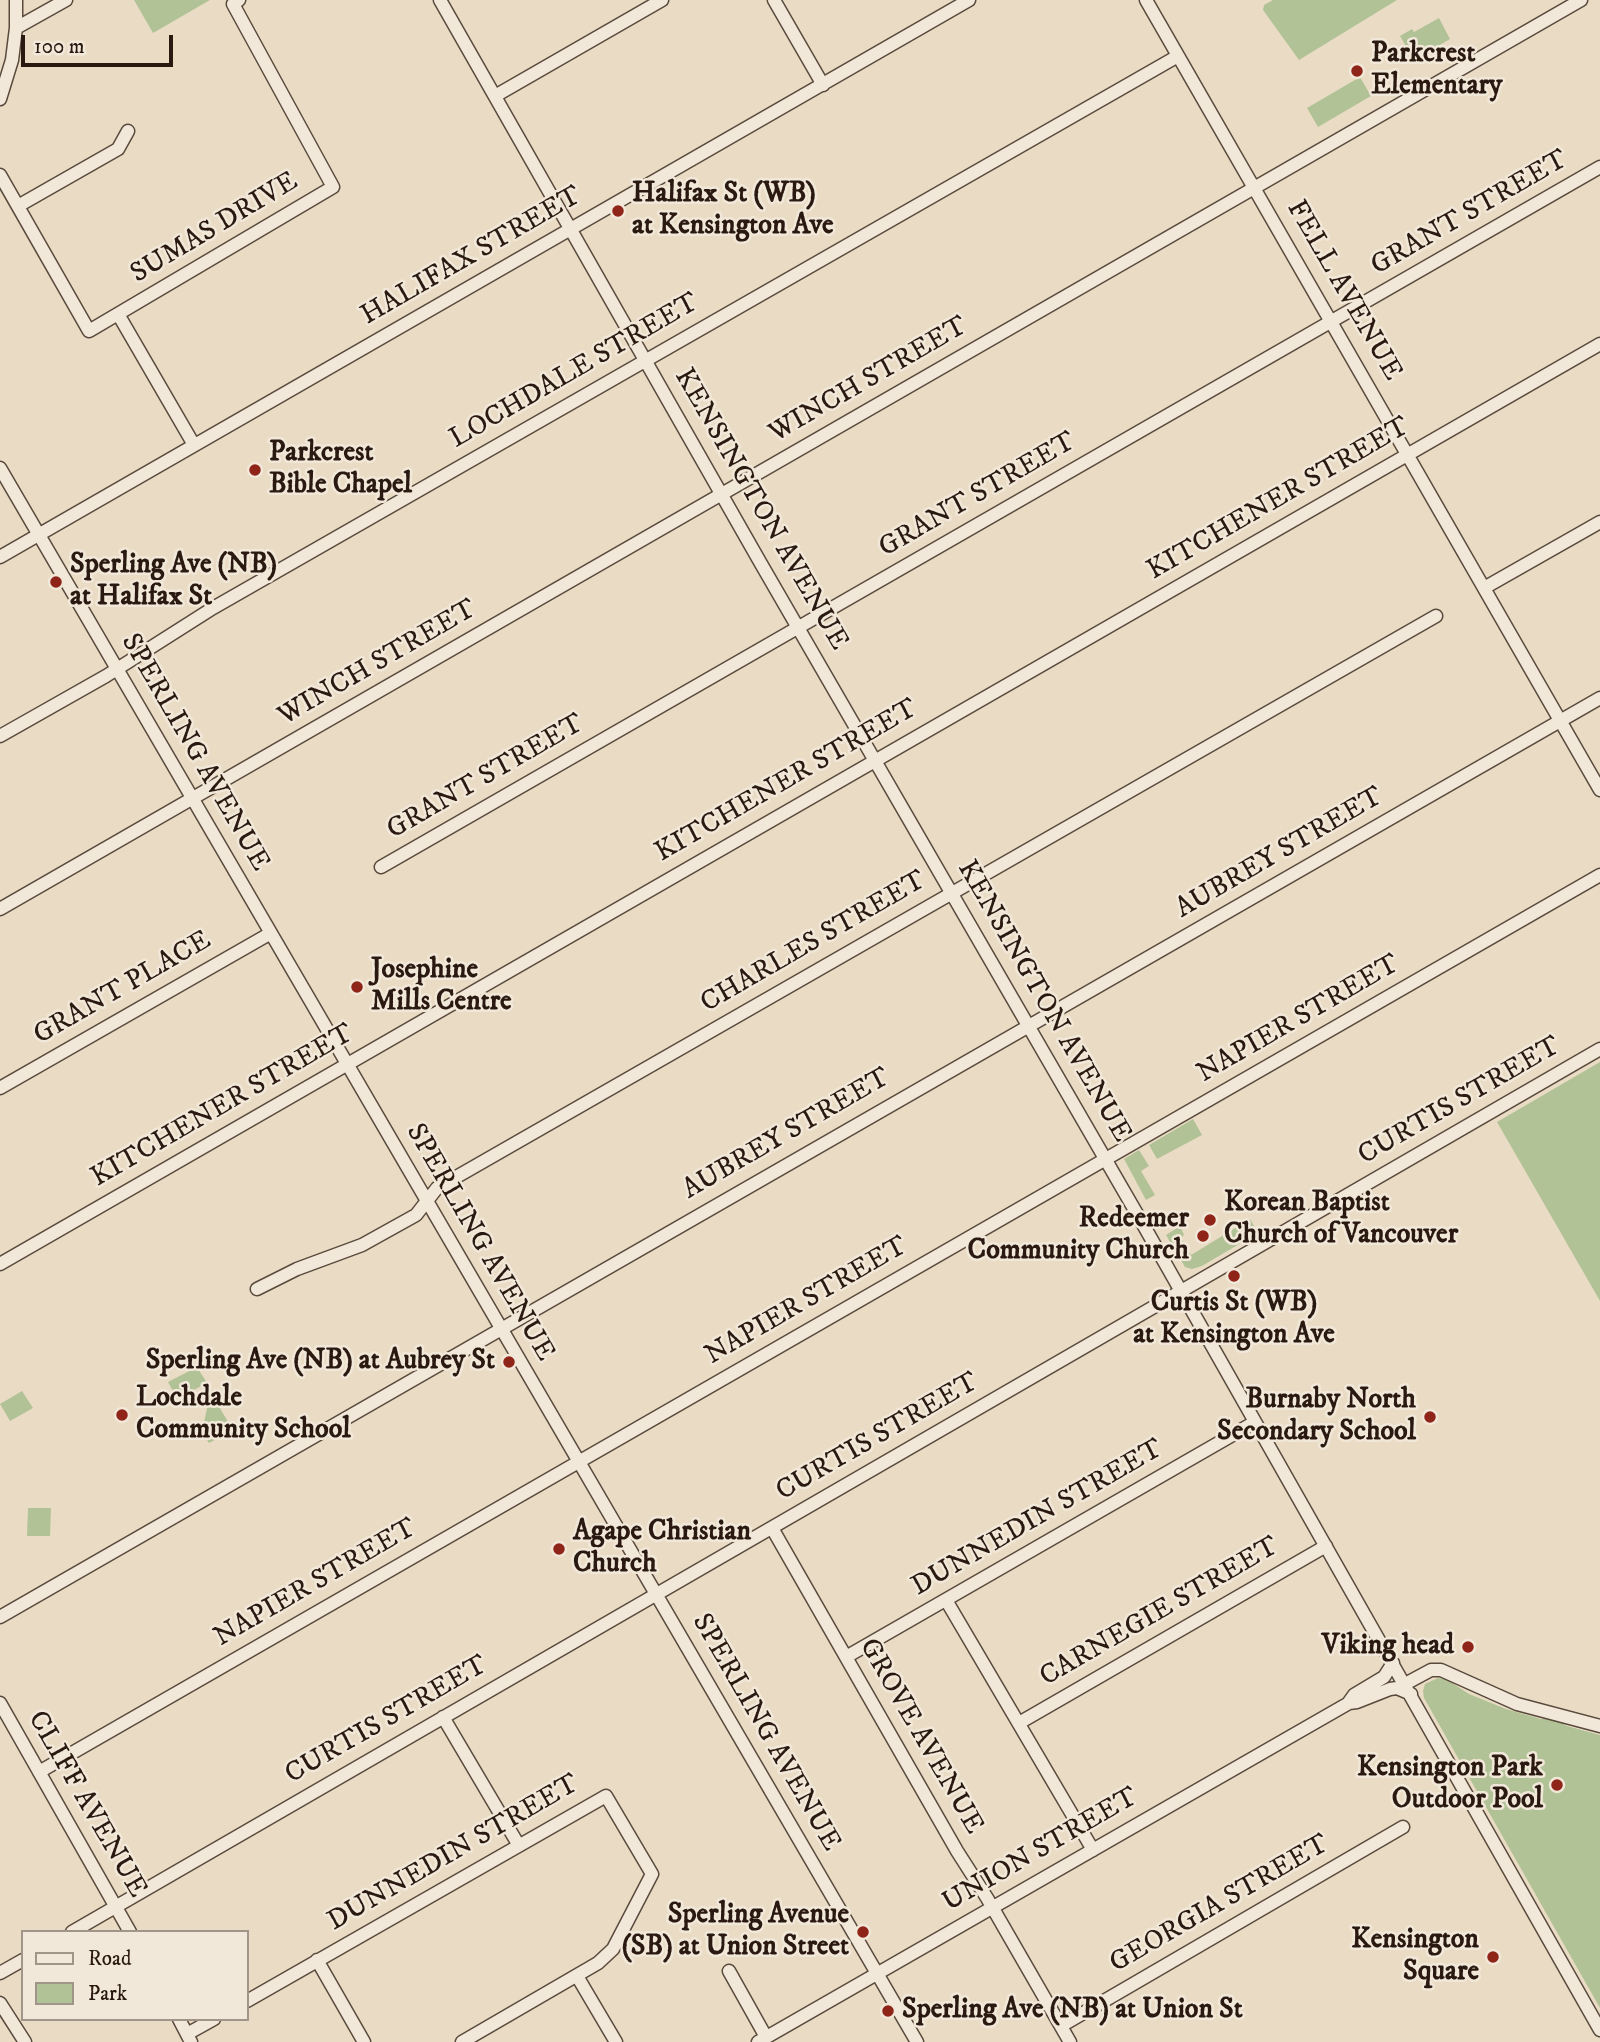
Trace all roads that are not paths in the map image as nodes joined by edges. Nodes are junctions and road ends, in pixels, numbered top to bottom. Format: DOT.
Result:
graph roads {
  1 [pos="16,0"];
  2 [pos="66,0"];
  3 [pos="239,0"];
  4 [pos="440,0"];
  5 [pos="662,0"];
  6 [pos="774,0"];
  7 [pos="969,0"];
  8 [pos="1146,0"];
  9 [pos="1581,0"];
  10 [pos="16,28"];
  11 [pos="1178,56"];
  12 [pos="822,85"];
  13 [pos="495,96"];
  14 [pos="0,99"];
  15 [pos="128,131"];
  16 [pos="1600,167"];
  17 [pos="0,175"];
  18 [pos="1256,188"];
  19 [pos="18,206"];
  20 [pos="571,228"];
  21 [pos="118,314"];
  22 [pos="1332,321"];
  23 [pos="1600,344"];
  24 [pos="647,361"];
  25 [pos="194,444"];
  26 [pos="1408,455"];
  27 [pos="0,468"];
  28 [pos="722,494"];
  29 [pos="1600,522"];
  30 [pos="38,535"];
  31 [pos="0,557"];
  32 [pos="1484,587"];
  33 [pos="1436,616"];
  34 [pos="799,627"];
  35 [pos="117,669"];
  36 [pos="1600,698"];
  37 [pos="1561,721"];
  38 [pos="0,736"];
  39 [pos="875,760"];
  40 [pos="1600,790"];
  41 [pos="193,798"];
  42 [pos="381,867"];
  43 [pos="1600,874"];
  44 [pos="952,892"];
  45 [pos="0,909"];
  46 [pos="271,933"];
  47 [pos="1029,1026"];
  48 [pos="1600,1049"];
  49 [pos="348,1064"];
  50 [pos="0,1088"];
  51 [pos="1106,1160"];
  52 [pos="427,1201"];
  53 [pos="0,1264"];
  54 [pos="257,1289"];
  55 [pos="1181,1291"];
  56 [pos="500,1329"];
  57 [pos="1255,1422"];
  58 [pos="578,1462"];
  59 [pos="772,1528"];
  60 [pos="1326,1546"];
  61 [pos="656,1594"];
  62 [pos="946,1600"];
  63 [pos="0,1617"];
  64 [pos="846,1657"];
  65 [pos="1393,1663"];
  66 [pos="1408,1689"];
  67 [pos="0,1703"];
  68 [pos="1349,1703"];
  69 [pos="443,1717"];
  70 [pos="1019,1723"];
  71 [pos="1600,1726"];
  72 [pos="39,1772"];
  73 [pos="1403,1827"];
  74 [pos="518,1844"];
  75 [pos="1093,1850"];
  76 [pos="116,1906"];
  77 [pos="992,1907"];
  78 [pos="75,1930"];
  79 [pos="129,1930"];
  80 [pos="317,1960"];
  81 [pos="21,1961"];
  82 [pos="729,1971"];
  83 [pos="0,1973"];
  84 [pos="877,1973"];
  85 [pos="578,1976"];
  86 [pos="248,2000"];
  87 [pos="0,2003"];
  88 [pos="180,2021"];
  89 [pos="211,2021"];
  90 [pos="1061,2026"];
  91 [pos="1600,2030"];
  92 [pos="189,2038"];
  93 [pos="762,2040"];
  94 [pos="25,2042"];
  95 [pos="364,2042"];
  96 [pos="461,2042"];
  97 [pos="616,2042"];
  98 [pos="917,2042"];
  99 [pos="1070,2042"];
  1 -- 10 [label="street"];
  2 -- 10 [label="street"];
  3 -- 21 [label="street, SUMAS DRIVE"];
  4 -- 13 [label="street, KENSINGTON AVENUE"];
  5 -- 13 [label="street"];
  6 -- 12 [label="street"];
  7 -- 12 [label="street, HALIFAX STREET"];
  8 -- 11 [label="street, FELL AVENUE"];
  9 -- 18 [label="street, WINCH STREET"];
  10 -- 14 [label="street"];
  11 -- 18 [label="street, FELL AVENUE"];
  11 -- 24 [label="street, LOCHDALE STREET"];
  12 -- 20 [label="street, HALIFAX STREET"];
  13 -- 20 [label="street, KENSINGTON AVENUE"];
  15 -- 19 [label="street"];
  16 -- 22 [label="street, GRANT STREET"];
  17 -- 19 [label="street, SUMAS DRIVE"];
  18 -- 22 [label="street, FELL AVENUE"];
  18 -- 28 [label="street, WINCH STREET"];
  19 -- 21 [label="street, SUMAS DRIVE"];
  20 -- 24 [label="street, KENSINGTON AVENUE"];
  20 -- 25 [label="street, HALIFAX STREET"];
  21 -- 25 [label="street"];
  22 -- 26 [label="street, FELL AVENUE"];
  22 -- 34 [label="street, GRANT STREET"];
  23 -- 26 [label="street, KITCHENER STREET"];
  24 -- 28 [label="street, KENSINGTON AVENUE"];
  24 -- 35 [label="street, LOCHDALE STREET"];
  25 -- 30 [label="street, HALIFAX STREET"];
  26 -- 32 [label="street, FELL AVENUE"];
  26 -- 39 [label="street, KITCHENER STREET"];
  27 -- 30 [label="street, SPERLING AVENUE"];
  28 -- 34 [label="street, KENSINGTON AVENUE"];
  28 -- 41 [label="street, WINCH STREET"];
  29 -- 32 [label="street"];
  30 -- 31 [label="street, HALIFAX STREET"];
  30 -- 35 [label="street, SPERLING AVENUE"];
  32 -- 37 [label="street, FELL AVENUE"];
  33 -- 44 [label="street, CHARLES STREET"];
  34 -- 39 [label="street, KENSINGTON AVENUE"];
  34 -- 42 [label="street, GRANT STREET"];
  35 -- 38 [label="street, LOCHDALE STREET"];
  35 -- 41 [label="street, SPERLING AVENUE"];
  36 -- 37 [label="street, AUBREY STREET"];
  37 -- 40 [label="street, FELL AVENUE"];
  37 -- 47 [label="street, AUBREY STREET"];
  39 -- 44 [label="street, KENSINGTON AVENUE"];
  39 -- 49 [label="street, KITCHENER STREET"];
  41 -- 45 [label="street, WINCH STREET"];
  41 -- 46 [label="street, SPERLING AVENUE"];
  43 -- 51 [label="street, NAPIER STREET"];
  44 -- 47 [label="street, KENSINGTON AVENUE"];
  44 -- 52 [label="street, CHARLES STREET"];
  46 -- 49 [label="street, SPERLING AVENUE"];
  46 -- 50 [label="street, GRANT PLACE"];
  47 -- 51 [label="street, KENSINGTON AVENUE"];
  47 -- 56 [label="street, AUBREY STREET"];
  48 -- 55 [label="street, CURTIS STREET"];
  49 -- 52 [label="street, SPERLING AVENUE"];
  49 -- 53 [label="street, KITCHENER STREET"];
  51 -- 55 [label="street, KENSINGTON AVENUE"];
  51 -- 58 [label="street, NAPIER STREET"];
  52 -- 54 [label="street, CHARLES STREET"];
  52 -- 56 [label="street, SPERLING AVENUE"];
  55 -- 57 [label="street, KENSINGTON AVENUE"];
  55 -- 59 [label="street, CURTIS STREET"];
  56 -- 58 [label="street, SPERLING AVENUE"];
  56 -- 63 [label="street, AUBREY STREET"];
  57 -- 60 [label="street, KENSINGTON AVENUE"];
  57 -- 62 [label="street, DUNNEDIN STREET"];
  58 -- 61 [label="street, SPERLING AVENUE"];
  58 -- 72 [label="street, NAPIER STREET"];
  59 -- 61 [label="street, CURTIS STREET"];
  59 -- 64 [label="street, GROVE AVENUE"];
  60 -- 65 [label="street, KENSINGTON AVENUE"];
  60 -- 70 [label="street, CARNEGIE STREET"];
  61 -- 69 [label="street, CURTIS STREET"];
  61 -- 84 [label="street, SPERLING AVENUE"];
  62 -- 64 [label="street, DUNNEDIN STREET"];
  62 -- 70 [label="street"];
  64 -- 77 [label="street, GROVE AVENUE"];
  65 -- 66 [label="street, KENSINGTON AVENUE"];
  65 -- 68 [label="street, UNION STREET"];
  66 -- 68 [label="street, UNION STREET"];
  66 -- 71 [label="street"];
  66 -- 91 [label="street, KENSINGTON AVENUE"];
  67 -- 72 [label="street, CLIFF AVENUE"];
  68 -- 75 [label="street, UNION STREET"];
  69 -- 74 [label="street"];
  69 -- 76 [label="street, CURTIS STREET"];
  70 -- 75 [label="street"];
  72 -- 76 [label="street, CLIFF AVENUE"];
  73 -- 90 [label="street, GEORGIA STREET"];
  74 -- 80 [label="street, DUNNEDIN STREET"];
  74 -- 85 [label="street, DUNNEDIN STREET"];
  75 -- 77 [label="street, UNION STREET"];
  76 -- 78 [label="street, CURTIS STREET"];
  76 -- 79 [label="street, CLIFF AVENUE"];
  77 -- 84 [label="street, UNION STREET"];
  77 -- 90 [label="street, GROVE AVENUE"];
  80 -- 86 [label="street, DUNNEDIN STREET"];
  80 -- 95 [label="street"];
  81 -- 83 [label="street"];
  82 -- 93 [label="street"];
  84 -- 93 [label="street, UNION STREET"];
  84 -- 98 [label="street, SPERLING AVENUE"];
  85 -- 96 [label="street"];
  85 -- 97 [label="street"];
  87 -- 94 [label="street"];
  88 -- 92 [label="street"];
  89 -- 92 [label="street"];
  90 -- 99 [label="street, GROVE AVENUE"];
}
